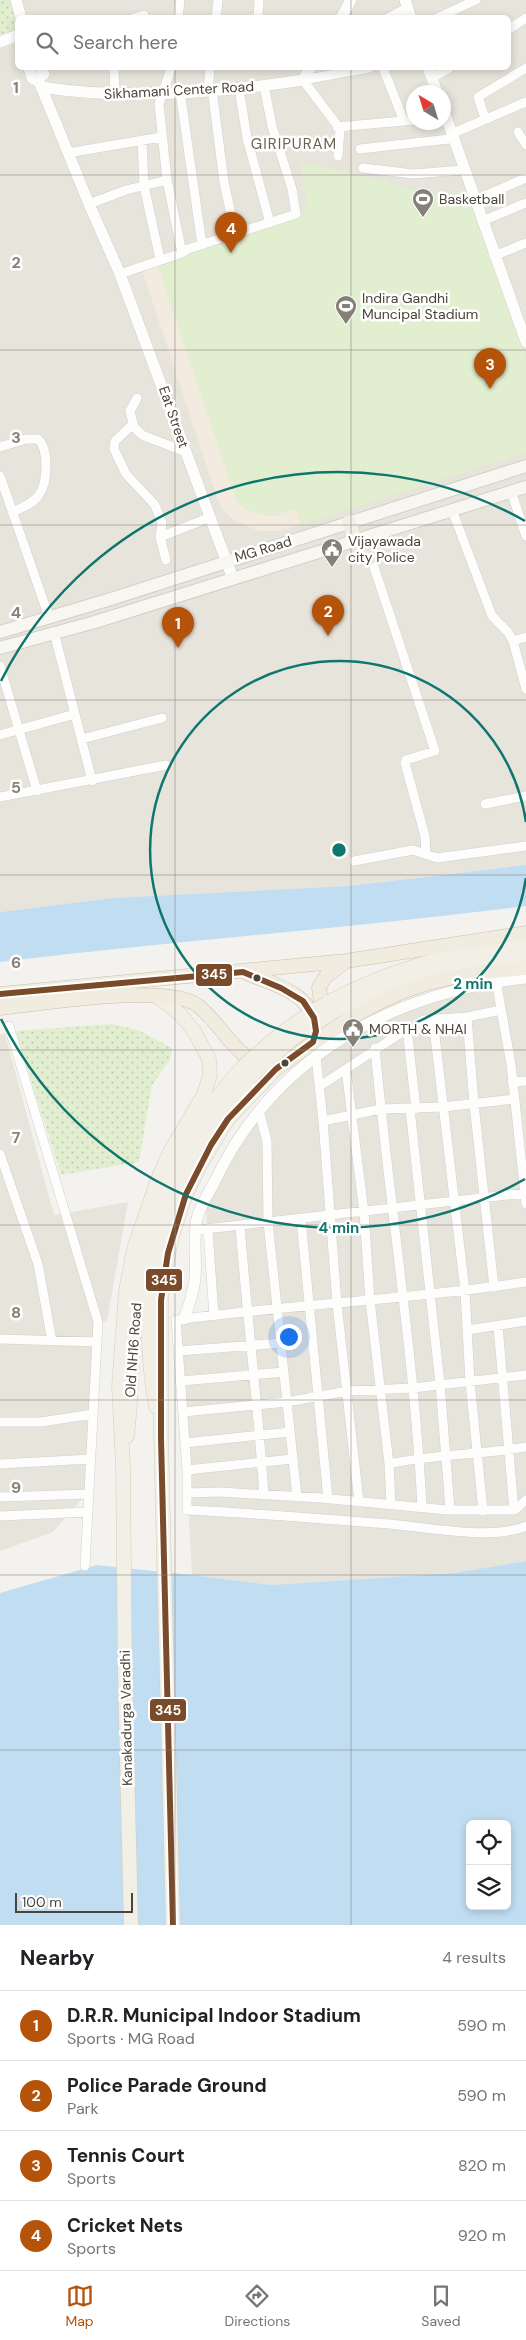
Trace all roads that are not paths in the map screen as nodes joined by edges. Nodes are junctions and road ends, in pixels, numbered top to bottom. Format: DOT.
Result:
graph roads {
  1 [pos="180,0"];
  2 [pos="218,0"];
  3 [pos="259,0"];
  4 [pos="351,0"];
  5 [pos="476,0"];
  6 [pos="408,8"];
  7 [pos="178,15"];
  8 [pos="216,15"];
  9 [pos="258,15"];
  10 [pos="343,15"];
  11 [pos="394,15"];
  12 [pos="444,15"];
  13 [pos="526,18"];
  14 [pos="511,28"];
  15 [pos="15,36"];
  16 [pos="0,42"];
  17 [pos="526,68"];
  18 [pos="30,70"];
  19 [pos="42,70"];
  20 [pos="114,70"];
  21 [pos="170,70"];
  22 [pos="210,70"];
  23 [pos="309,70"];
  24 [pos="358,70"];
  25 [pos="384,70"];
  26 [pos="430,73"];
  27 [pos="303,80"];
  28 [pos="40,83"];
  29 [pos="434,85"];
  30 [pos="264,86"];
  31 [pos="210,89"];
  32 [pos="239,89"];
  33 [pos="180,91"];
  34 [pos="164,92"];
  35 [pos="115,94"];
  36 [pos="526,102"];
  37 [pos="485,118"];
  38 [pos="404,121"];
  39 [pos="338,127"];
  40 [pos="450,130"];
  41 [pos="518,132"];
  42 [pos="451,134"];
  43 [pos="162,137"];
  44 [pos="142,141"];
  45 [pos="526,145"];
  46 [pos="360,149"];
  47 [pos="68,153"];
  48 [pos="338,156"];
  49 [pos="363,168"];
  50 [pos="464,170"];
  51 [pos="526,178"];
  52 [pos="168,180"];
  53 [pos="144,186"];
  54 [pos="475,200"];
  55 [pos="526,203"];
  56 [pos="89,204"];
  57 [pos="482,221"];
  58 [pos="270,223"];
  59 [pos="235,234"];
  60 [pos="526,243"];
  61 [pos="202,245"];
  62 [pos="182,253"];
  63 [pos="494,256"];
  64 [pos="160,259"];
  65 [pos="120,274"];
  66 [pos="526,342"];
  67 [pos="137,398"];
  68 [pos="133,424"];
  69 [pos="0,447"];
  70 [pos="186,452"];
  71 [pos="526,466"];
  72 [pos="0,476"];
  73 [pos="526,487"];
  74 [pos="511,491"];
  75 [pos="452,510"];
  76 [pos="13,512"];
  77 [pos="211,517"];
  78 [pos="349,522"];
  79 [pos="160,536"];
  80 [pos="526,536"];
  81 [pos="355,540"];
  82 [pos="166,560"];
  83 [pos="228,560"];
  84 [pos="374,567"];
  85 [pos="233,579"];
  86 [pos="50,617"];
  87 [pos="0,632"];
  88 [pos="54,632"];
  89 [pos="526,637"];
  90 [pos="513,641"];
  91 [pos="0,648"];
  92 [pos="0,666"];
  93 [pos="526,689"];
  94 [pos="75,714"];
  95 [pos="162,718"];
  96 [pos="19,729"];
  97 [pos="0,735"];
  98 [pos="82,739"];
  99 [pos="166,765"];
  100 [pos="92,781"];
  101 [pos="37,791"];
  102 [pos="526,796"];
  103 [pos="0,797"];
  104 [pos="485,804"];
  105 [pos="526,846"];
  106 [pos="426,854"];
  107 [pos="354,861"];
  108 [pos="526,933"];
  109 [pos="526,945"];
  110 [pos="526,956"];
  111 [pos="346,961"];
  112 [pos="526,968"];
  113 [pos="243,972"];
  114 [pos="177,978"];
  115 [pos="526,978"];
  116 [pos="496,981"];
  117 [pos="0,994"];
  118 [pos="157,996"];
  119 [pos="176,997"];
  120 [pos="330,1007"];
  121 [pos="0,1008"];
  122 [pos="501,1010"];
  123 [pos="467,1017"];
  124 [pos="433,1020"];
  125 [pos="338,1025"];
  126 [pos="9,1026"];
  127 [pos="407,1029"];
  128 [pos="313,1042"];
  129 [pos="376,1048"];
  130 [pos="316,1056"];
  131 [pos="276,1069"];
  132 [pos="346,1069"];
  133 [pos="245,1073"];
  134 [pos="526,1081"];
  135 [pos="512,1082"];
  136 [pos="320,1086"];
  137 [pos="514,1099"];
  138 [pos="474,1104"];
  139 [pos="444,1107"];
  140 [pos="381,1109"];
  141 [pos="413,1109"];
  142 [pos="259,1110"];
  143 [pos="352,1116"];
  144 [pos="323,1121"];
  145 [pos="0,1154"];
  146 [pos="525,1193"];
  147 [pos="484,1198"];
  148 [pos="454,1201"];
  149 [pos="526,1204"];
  150 [pos="422,1205"];
  151 [pos="393,1207"];
  152 [pos="364,1212"];
  153 [pos="330,1216"];
  154 [pos="301,1220"];
  155 [pos="268,1222"];
  156 [pos="240,1226"];
  157 [pos="196,1230"];
  158 [pos="208,1230"];
  159 [pos="526,1282"];
  160 [pos="494,1287"];
  161 [pos="465,1290"];
  162 [pos="430,1295"];
  163 [pos="404,1296"];
  164 [pos="370,1300"];
  165 [pos="337,1304"];
  166 [pos="311,1306"];
  167 [pos="277,1308"];
  168 [pos="246,1311"];
  169 [pos="214,1316"];
  170 [pos="184,1319"];
  171 [pos="526,1321"];
  172 [pos="498,1326"];
  173 [pos="467,1330"];
  174 [pos="0,1339"];
  175 [pos="52,1341"];
  176 [pos="97,1342"];
  177 [pos="281,1343"];
  178 [pos="251,1346"];
  179 [pos="179,1351"];
  180 [pos="284,1372"];
  181 [pos="254,1375"];
  182 [pos="526,1375"];
  183 [pos="502,1378"];
  184 [pos="181,1380"];
  185 [pos="470,1382"];
  186 [pos="440,1384"];
  187 [pos="380,1388"];
  188 [pos="413,1388"];
  189 [pos="348,1391"];
  190 [pos="317,1397"];
  191 [pos="287,1402"];
  192 [pos="258,1404"];
  193 [pos="183,1412"];
  194 [pos="93,1414"];
  195 [pos="0,1422"];
  196 [pos="290,1432"];
  197 [pos="260,1435"];
  198 [pos="161,1438"];
  199 [pos="185,1443"];
  200 [pos="526,1447"];
  201 [pos="509,1450"];
  202 [pos="479,1454"];
  203 [pos="446,1455"];
  204 [pos="420,1457"];
  205 [pos="91,1458"];
  206 [pos="293,1459"];
  207 [pos="262,1463"];
  208 [pos="0,1464"];
  209 [pos="389,1464"];
  210 [pos="123,1466"];
  211 [pos="187,1470"];
  212 [pos="187,1493"];
  213 [pos="89,1494"];
  214 [pos="264,1495"];
  215 [pos="0,1497"];
  216 [pos="297,1497"];
  217 [pos="328,1499"];
  218 [pos="526,1500"];
  219 [pos="360,1502"];
  220 [pos="391,1504"];
  221 [pos="422,1507"];
  222 [pos="450,1509"];
  223 [pos="514,1510"];
  224 [pos="88,1512"];
  225 [pos="483,1512"];
  226 [pos="0,1516"];
  227 [pos="526,1526"];
  228 [pos="85,1566"];
  229 [pos="131,1925"];
  230 [pos="173,1925"];
  1 -- 7 [label="street"];
  2 -- 8 [label="street"];
  3 -- 9 [label="street"];
  4 -- 10 [label="street"];
  5 -- 12 [label="street"];
  6 -- 11 [label="street"];
  13 -- 14 [label="street"];
  15 -- 16 [label="street"];
  17 -- 37 [label="street"];
  18 -- 28 [label="street, Eat Street"];
  19 -- 28 [label="street"];
  20 -- 35 [label="street"];
  21 -- 34 [label="street"];
  22 -- 31 [label="street"];
  23 -- 27 [label="street"];
  24 -- 27 [label="street"];
  25 -- 38 [label="street"];
  26 -- 29 [label="street"];
  27 -- 30 [label="street, Sikhamani Center Road"];
  27 -- 39 [label="street"];
  28 -- 35 [label="street, Sikhamani Center Road"];
  28 -- 47 [label="street, Eat Street"];
  30 -- 32 [label="street, Sikhamani Center Road"];
  30 -- 58 [label="street"];
  31 -- 32 [label="street, Sikhamani Center Road"];
  31 -- 33 [label="street, Sikhamani Center Road"];
  31 -- 59 [label="street"];
  32 -- 58 [label="street"];
  33 -- 34 [label="street, Sikhamani Center Road"];
  33 -- 61 [label="street"];
  34 -- 35 [label="street, Sikhamani Center Road"];
  34 -- 43 [label="street"];
  36 -- 37 [label="street"];
  37 -- 42 [label="street"];
  38 -- 39 [label="street"];
  39 -- 48 [label="street"];
  40 -- 42 [label="street"];
  41 -- 45 [label="street"];
  42 -- 46 [label="street"];
  42 -- 50 [label="street"];
  43 -- 44 [label="street"];
  43 -- 52 [label="street"];
  44 -- 47 [label="street"];
  44 -- 53 [label="street"];
  47 -- 56 [label="street, Eat Street"];
  49 -- 50 [label="street"];
  50 -- 54 [label="street"];
  51 -- 54 [label="street"];
  52 -- 53 [label="street"];
  52 -- 62 [label="street"];
  53 -- 56 [label="street"];
  53 -- 64 [label="street"];
  54 -- 57 [label="street"];
  55 -- 57 [label="street"];
  56 -- 65 [label="street, Eat Street"];
  57 -- 63 [label="street"];
  58 -- 59 [label="street"];
  59 -- 61 [label="street"];
  60 -- 63 [label="street"];
  61 -- 62 [label="street"];
  62 -- 64 [label="street"];
  63 -- 66 [label="street"];
  64 -- 65 [label="street"];
  65 -- 70 [label="street, Eat Street"];
  67 -- 68 [label="street"];
  68 -- 70 [label="street"];
  68 -- 79 [label="street"];
  69 -- 76 [label="street"];
  70 -- 77 [label="street, Eat Street"];
  71 -- 78 [label="main road, MG Road"];
  72 -- 76 [label="street"];
  73 -- 74 [label="main road, MG Road"];
  74 -- 75 [label="main road, MG Road"];
  74 -- 80 [label="street"];
  75 -- 81 [label="main road, MG Road"];
  75 -- 90 [label="street"];
  76 -- 86 [label="street"];
  77 -- 79 [label="street"];
  77 -- 83 [label="street, Eat Street"];
  78 -- 81 [label="main road"];
  78 -- 83 [label="main road, MG Road"];
  79 -- 82 [label="street"];
  81 -- 85 [label="main road, MG Road"];
  83 -- 85 [label="street, Eat Street"];
  83 -- 86 [label="main road, MG Road"];
  84 -- 106 [label="street"];
  85 -- 88 [label="main road, MG Road"];
  86 -- 87 [label="main road, MG Road"];
  88 -- 91 [label="main road, MG Road"];
  88 -- 94 [label="street"];
  89 -- 90 [label="street"];
  90 -- 93 [label="street"];
  92 -- 96 [label="street"];
  94 -- 96 [label="street"];
  94 -- 98 [label="street"];
  95 -- 98 [label="street"];
  96 -- 97 [label="street"];
  96 -- 101 [label="street"];
  98 -- 100 [label="street"];
  99 -- 100 [label="street"];
  100 -- 101 [label="street"];
  101 -- 103 [label="street"];
  102 -- 104 [label="street"];
  105 -- 106 [label="street"];
  106 -- 107 [label="street"];
  108 -- 111 [label="highway"];
  109 -- 120 [label="main road, Old NH16 Road"];
  110 -- 120 [label="main road, Old NH16 Road"];
  111 -- 113 [label="highway"];
  111 -- 125 [label="highway"];
  112 -- 125 [label="highway"];
  113 -- 114 [label="highway"];
  113 -- 128 [label="highway"];
  114 -- 117 [label="highway"];
  114 -- 119 [label="highway"];
  115 -- 116 [label="street"];
  116 -- 122 [label="street"];
  116 -- 130 [label="street"];
  118 -- 119 [label="highway"];
  118 -- 121 [label="highway"];
  118 -- 210 [label="main road"];
  119 -- 131 [label="highway"];
  120 -- 133 [label="main road, Old NH16 Road, bridge"];
  122 -- 123 [label="street"];
  122 -- 135 [label="street"];
  123 -- 124 [label="street"];
  123 -- 138 [label="street"];
  124 -- 127 [label="street"];
  124 -- 139 [label="street"];
  125 -- 128 [label="highway"];
  126 -- 176 [label="street"];
  127 -- 129 [label="street"];
  127 -- 141 [label="street"];
  128 -- 131 [label="highway"];
  129 -- 132 [label="street"];
  129 -- 140 [label="street"];
  130 -- 136 [label="street"];
  130 -- 142 [label="street"];
  131 -- 198 [label="main road"];
  132 -- 136 [label="street"];
  132 -- 143 [label="street"];
  133 -- 198 [label="main road, Old NH16 Road"];
  133 -- 210 [label="main road, Old NH16 Road"];
  134 -- 135 [label="street"];
  135 -- 137 [label="street"];
  136 -- 144 [label="street"];
  137 -- 138 [label="street"];
  137 -- 146 [label="street"];
  138 -- 139 [label="street"];
  138 -- 147 [label="street"];
  139 -- 141 [label="street"];
  139 -- 148 [label="street"];
  140 -- 141 [label="street"];
  140 -- 143 [label="street"];
  140 -- 151 [label="street"];
  141 -- 150 [label="street"];
  142 -- 155 [label="street"];
  142 -- 157 [label="street"];
  143 -- 144 [label="street"];
  143 -- 152 [label="street"];
  144 -- 153 [label="street"];
  145 -- 175 [label="street"];
  146 -- 147 [label="street"];
  146 -- 149 [label="street"];
  147 -- 148 [label="street"];
  147 -- 160 [label="street"];
  148 -- 150 [label="street"];
  148 -- 161 [label="street"];
  150 -- 151 [label="street"];
  150 -- 162 [label="street"];
  151 -- 152 [label="street"];
  151 -- 163 [label="street"];
  152 -- 153 [label="street"];
  152 -- 164 [label="street"];
  153 -- 154 [label="street"];
  153 -- 165 [label="street"];
  154 -- 155 [label="street"];
  154 -- 166 [label="street"];
  155 -- 156 [label="street"];
  155 -- 167 [label="street"];
  156 -- 158 [label="street"];
  156 -- 168 [label="street"];
  157 -- 158 [label="street"];
  157 -- 170 [label="street"];
  158 -- 169 [label="street"];
  159 -- 160 [label="street"];
  160 -- 161 [label="street"];
  161 -- 162 [label="street"];
  161 -- 173 [label="street"];
  162 -- 163 [label="street"];
  162 -- 186 [label="street"];
  163 -- 164 [label="street"];
  163 -- 188 [label="street"];
  164 -- 165 [label="street"];
  164 -- 187 [label="street"];
  165 -- 166 [label="street"];
  165 -- 189 [label="street"];
  166 -- 167 [label="street"];
  166 -- 190 [label="street"];
  167 -- 168 [label="street"];
  167 -- 177 [label="street"];
  168 -- 169 [label="street"];
  168 -- 178 [label="street"];
  169 -- 170 [label="street"];
  170 -- 179 [label="street"];
  171 -- 172 [label="street"];
  172 -- 173 [label="street"];
  172 -- 183 [label="street"];
  173 -- 185 [label="street"];
  174 -- 175 [label="street"];
  175 -- 176 [label="street"];
  176 -- 194 [label="street"];
  177 -- 178 [label="street"];
  177 -- 180 [label="street"];
  178 -- 179 [label="street"];
  178 -- 181 [label="street"];
  179 -- 184 [label="street"];
  180 -- 181 [label="street"];
  180 -- 191 [label="street"];
  181 -- 184 [label="street"];
  181 -- 192 [label="street"];
  182 -- 183 [label="street"];
  183 -- 185 [label="street"];
  183 -- 201 [label="street"];
  184 -- 193 [label="street"];
  185 -- 186 [label="street"];
  185 -- 202 [label="street"];
  186 -- 188 [label="street"];
  186 -- 203 [label="street"];
  187 -- 188 [label="street"];
  187 -- 189 [label="street"];
  187 -- 209 [label="street"];
  188 -- 204 [label="street"];
  189 -- 190 [label="street"];
  189 -- 219 [label="street"];
  190 -- 191 [label="street"];
  190 -- 217 [label="street"];
  191 -- 192 [label="street"];
  191 -- 196 [label="street"];
  192 -- 193 [label="street"];
  192 -- 197 [label="street"];
  193 -- 199 [label="street"];
  194 -- 195 [label="street"];
  194 -- 205 [label="street"];
  196 -- 197 [label="street"];
  196 -- 206 [label="street"];
  197 -- 199 [label="street"];
  197 -- 207 [label="street"];
  198 -- 230 [label="main road"];
  199 -- 211 [label="street"];
  200 -- 201 [label="street"];
  201 -- 202 [label="street"];
  201 -- 223 [label="street"];
  202 -- 203 [label="street"];
  202 -- 225 [label="street"];
  203 -- 204 [label="street"];
  203 -- 222 [label="street"];
  204 -- 209 [label="street"];
  204 -- 221 [label="street"];
  205 -- 208 [label="street"];
  205 -- 213 [label="street"];
  206 -- 207 [label="street"];
  206 -- 216 [label="street"];
  207 -- 211 [label="street"];
  207 -- 214 [label="street"];
  209 -- 220 [label="street"];
  210 -- 229 [label="main road, Kanakadurga Varadhi"];
  211 -- 212 [label="street"];
  212 -- 214 [label="street"];
  212 -- 227 [label="street"];
  213 -- 215 [label="street"];
  213 -- 224 [label="street"];
  214 -- 216 [label="street"];
  216 -- 217 [label="street"];
  217 -- 219 [label="street"];
  218 -- 223 [label="street"];
  219 -- 220 [label="street"];
  220 -- 221 [label="street"];
  221 -- 222 [label="street"];
  222 -- 225 [label="street"];
  223 -- 225 [label="street"];
  224 -- 226 [label="street"];
  224 -- 228 [label="street"];
}
